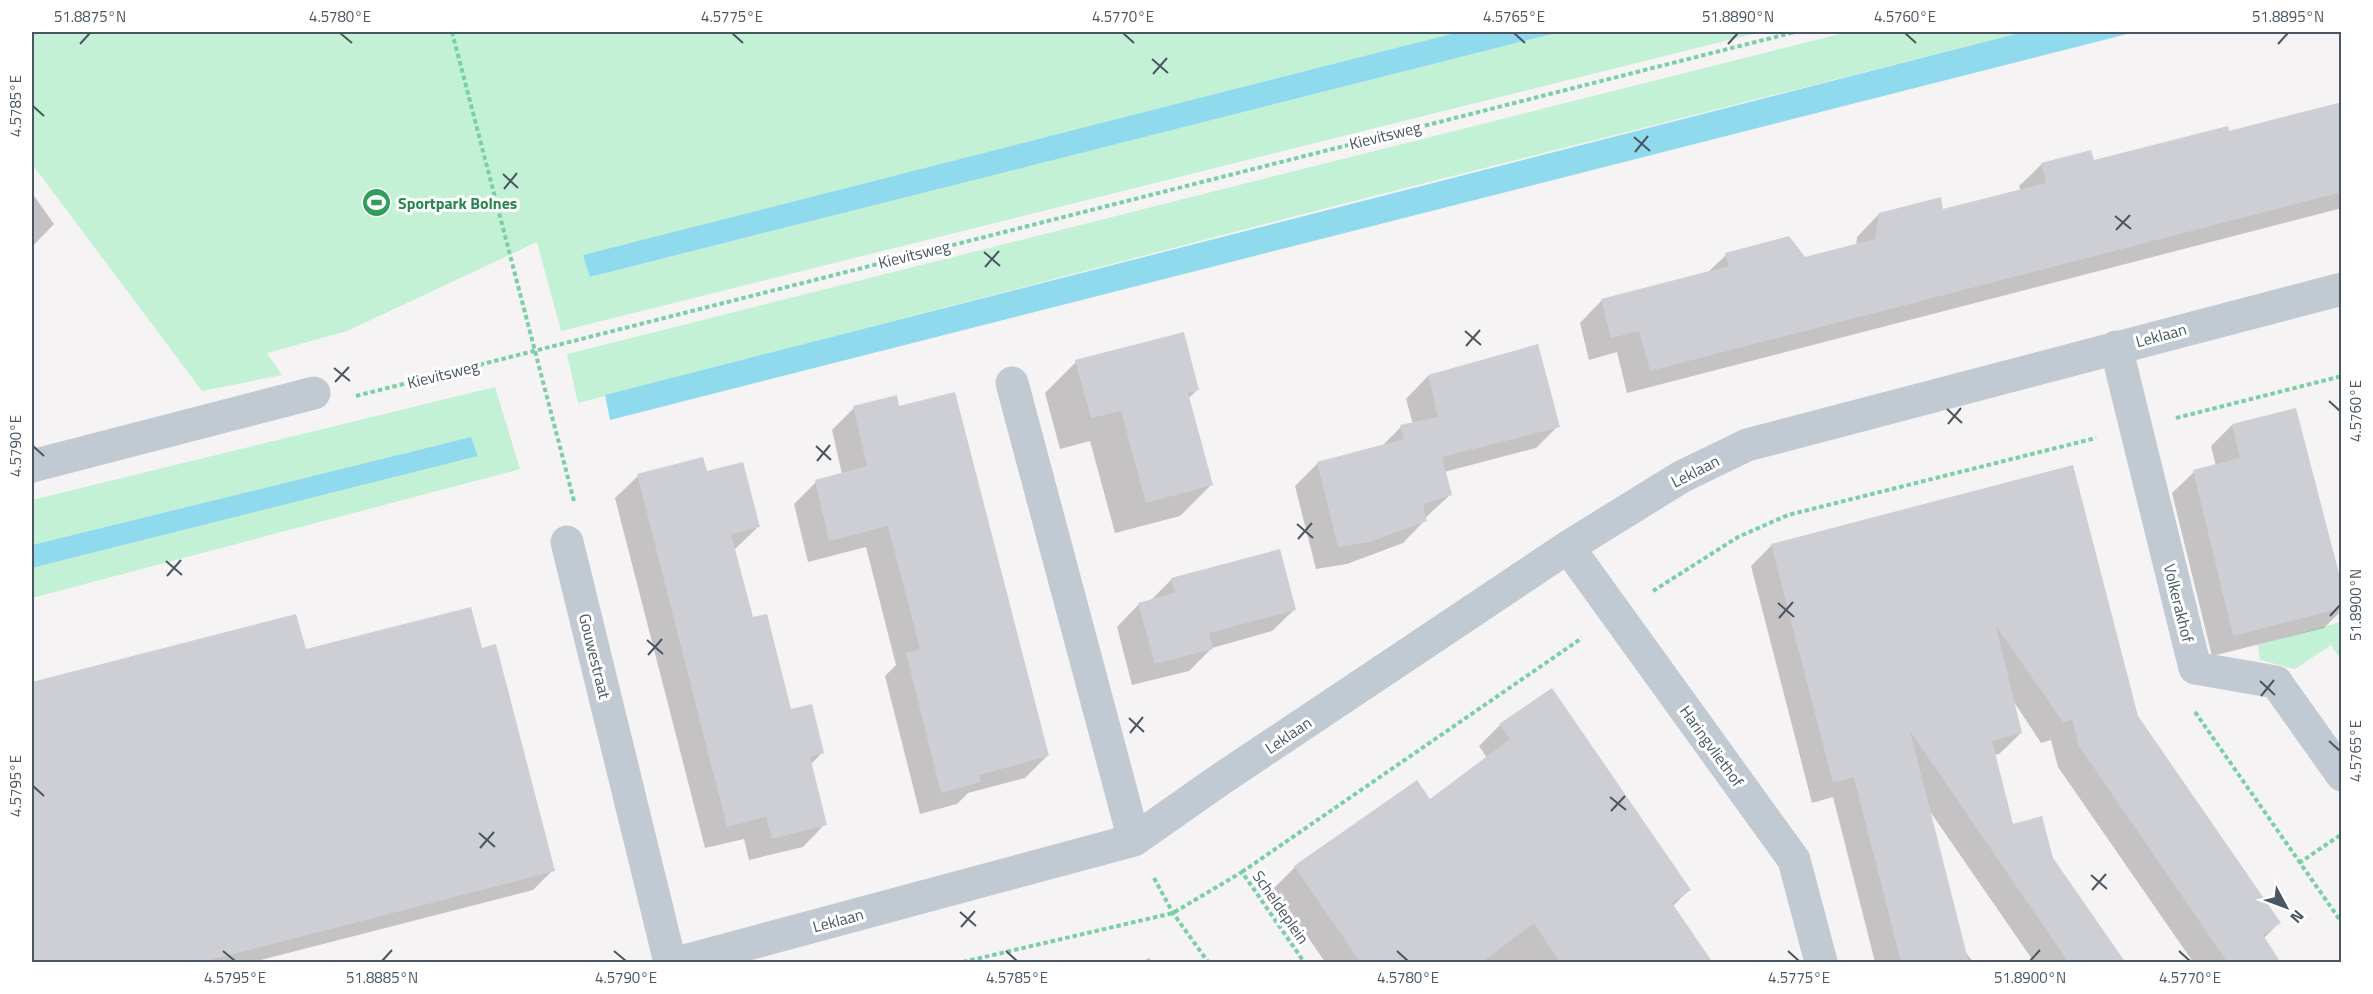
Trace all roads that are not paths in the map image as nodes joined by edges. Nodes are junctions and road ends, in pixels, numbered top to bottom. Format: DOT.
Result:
graph roads {
  1 [pos="2342,289"];
  2 [pos="2116,347"];
  3 [pos="1012,383"];
  4 [pos="314,393"];
  5 [pos="32,466"];
  6 [pos="567,542"];
  7 [pos="1568,547"];
  8 [pos="2342,775"];
  9 [pos="1134,840"];
  10 [pos="670,963"];
  11 [pos="681,963"];
  12 [pos="1821,963"];
  1 -- 2 [label="street, Leklaan"];
  2 -- 7 [label="street, Leklaan"];
  2 -- 8 [label="street, Volkerakhof"];
  3 -- 9 [label="street"];
  4 -- 5 [label="street"];
  6 -- 10 [label="street, Gouwestraat"];
  7 -- 9 [label="street, Leklaan"];
  7 -- 12 [label="street, Haringvliethof"];
  9 -- 11 [label="street, Leklaan"];
}
